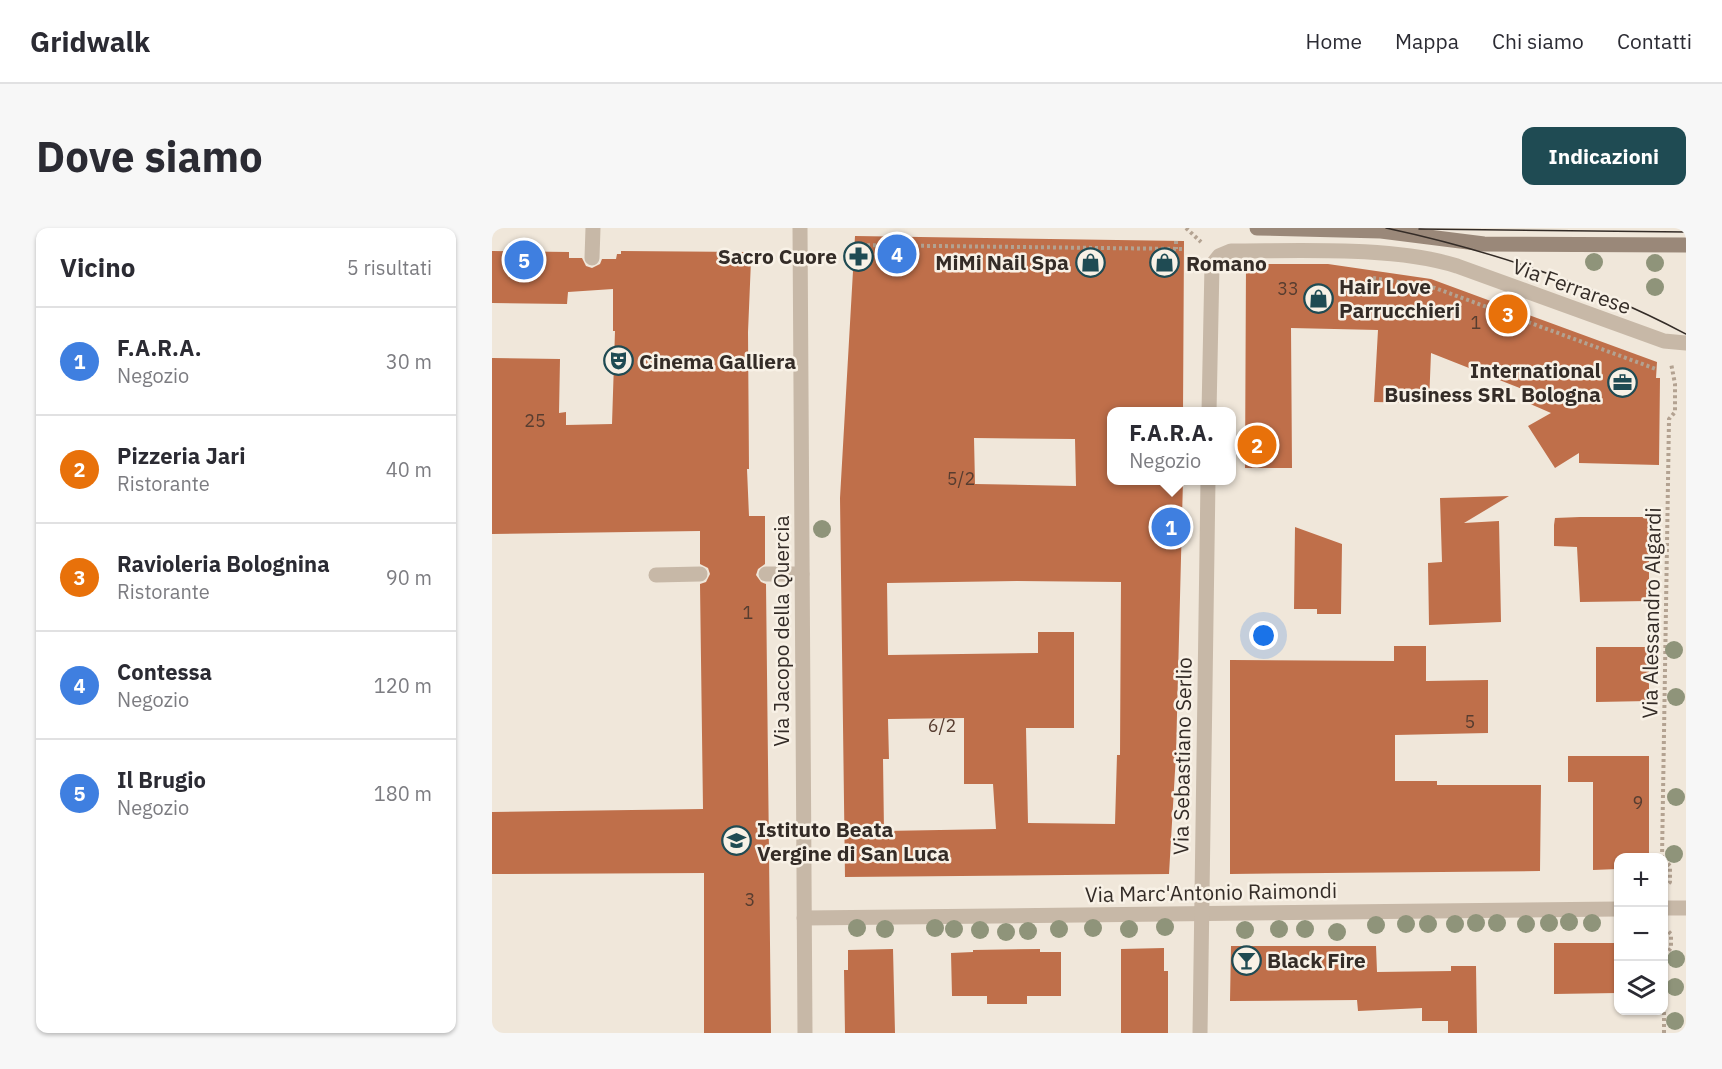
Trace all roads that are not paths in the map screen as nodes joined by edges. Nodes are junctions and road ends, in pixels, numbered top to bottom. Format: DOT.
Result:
graph roads {
  1 [pos="593,228"];
  2 [pos="800,228"];
  3 [pos="1257,228"];
  4 [pos="1686,245"];
  5 [pos="592,258"];
  6 [pos="1686,343"];
  7 [pos="1209,407"];
  8 [pos="1208,485"];
  9 [pos="700,574"];
  10 [pos="766,574"];
  11 [pos="802,574"];
  12 [pos="656,576"];
  13 [pos="1668,908"];
  14 [pos="1686,908"];
  15 [pos="1614,909"];
  16 [pos="1200,914"];
  17 [pos="804,918"];
  18 [pos="805,1033"];
  19 [pos="1200,1033"];
  1 -- 5 [label="street"];
  2 -- 11 [label="street, Via Jacopo della Quercia"];
  3 -- 4 [label="main road"];
  6 -- 7 [label="street, Via Ferrarese"];
  8 -- 16 [label="street, Via Sebastiano Serlio"];
  9 -- 12 [label="street"];
  10 -- 11 [label="street"];
  11 -- 17 [label="street, Via Jacopo della Quercia"];
  13 -- 14 [label="street"];
  15 -- 16 [label="street, Via Marc'Antonio Raimondi"];
  16 -- 17 [label="street, Via Marc'Antonio Raimondi"];
  16 -- 19 [label="street, Via Sebastiano Serlio"];
  17 -- 18 [label="street, Via Jacopo della Quercia"];
}
